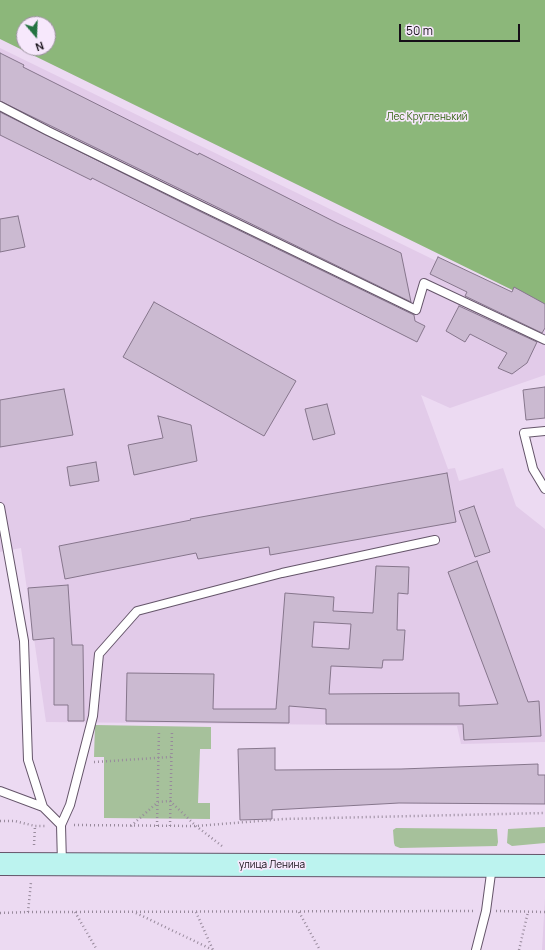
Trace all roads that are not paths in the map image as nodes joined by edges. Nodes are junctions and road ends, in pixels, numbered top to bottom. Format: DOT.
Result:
graph roads {
  1 [pos="0,106"];
  2 [pos="545,340"];
  3 [pos="545,431"];
  4 [pos="545,489"];
  5 [pos="0,507"];
  6 [pos="435,540"];
  7 [pos="0,791"];
  8 [pos="43,807"];
  9 [pos="62,825"];
  10 [pos="0,864"];
  11 [pos="62,865"];
  12 [pos="492,866"];
  13 [pos="545,866"];
  14 [pos="476,950"];
  1 -- 2 [label="lane"];
  3 -- 4 [label="lane"];
  5 -- 8 [label="lane"];
  6 -- 9 [label="lane"];
  7 -- 8 [label="lane"];
  8 -- 9 [label="lane"];
  9 -- 11 [label="lane"];
  10 -- 11 [label="main road, улица Ленина"];
  11 -- 12 [label="main road, улица Ленина"];
  12 -- 13 [label="main road, улица Ленина"];
  12 -- 14 [label="lane"];
}
